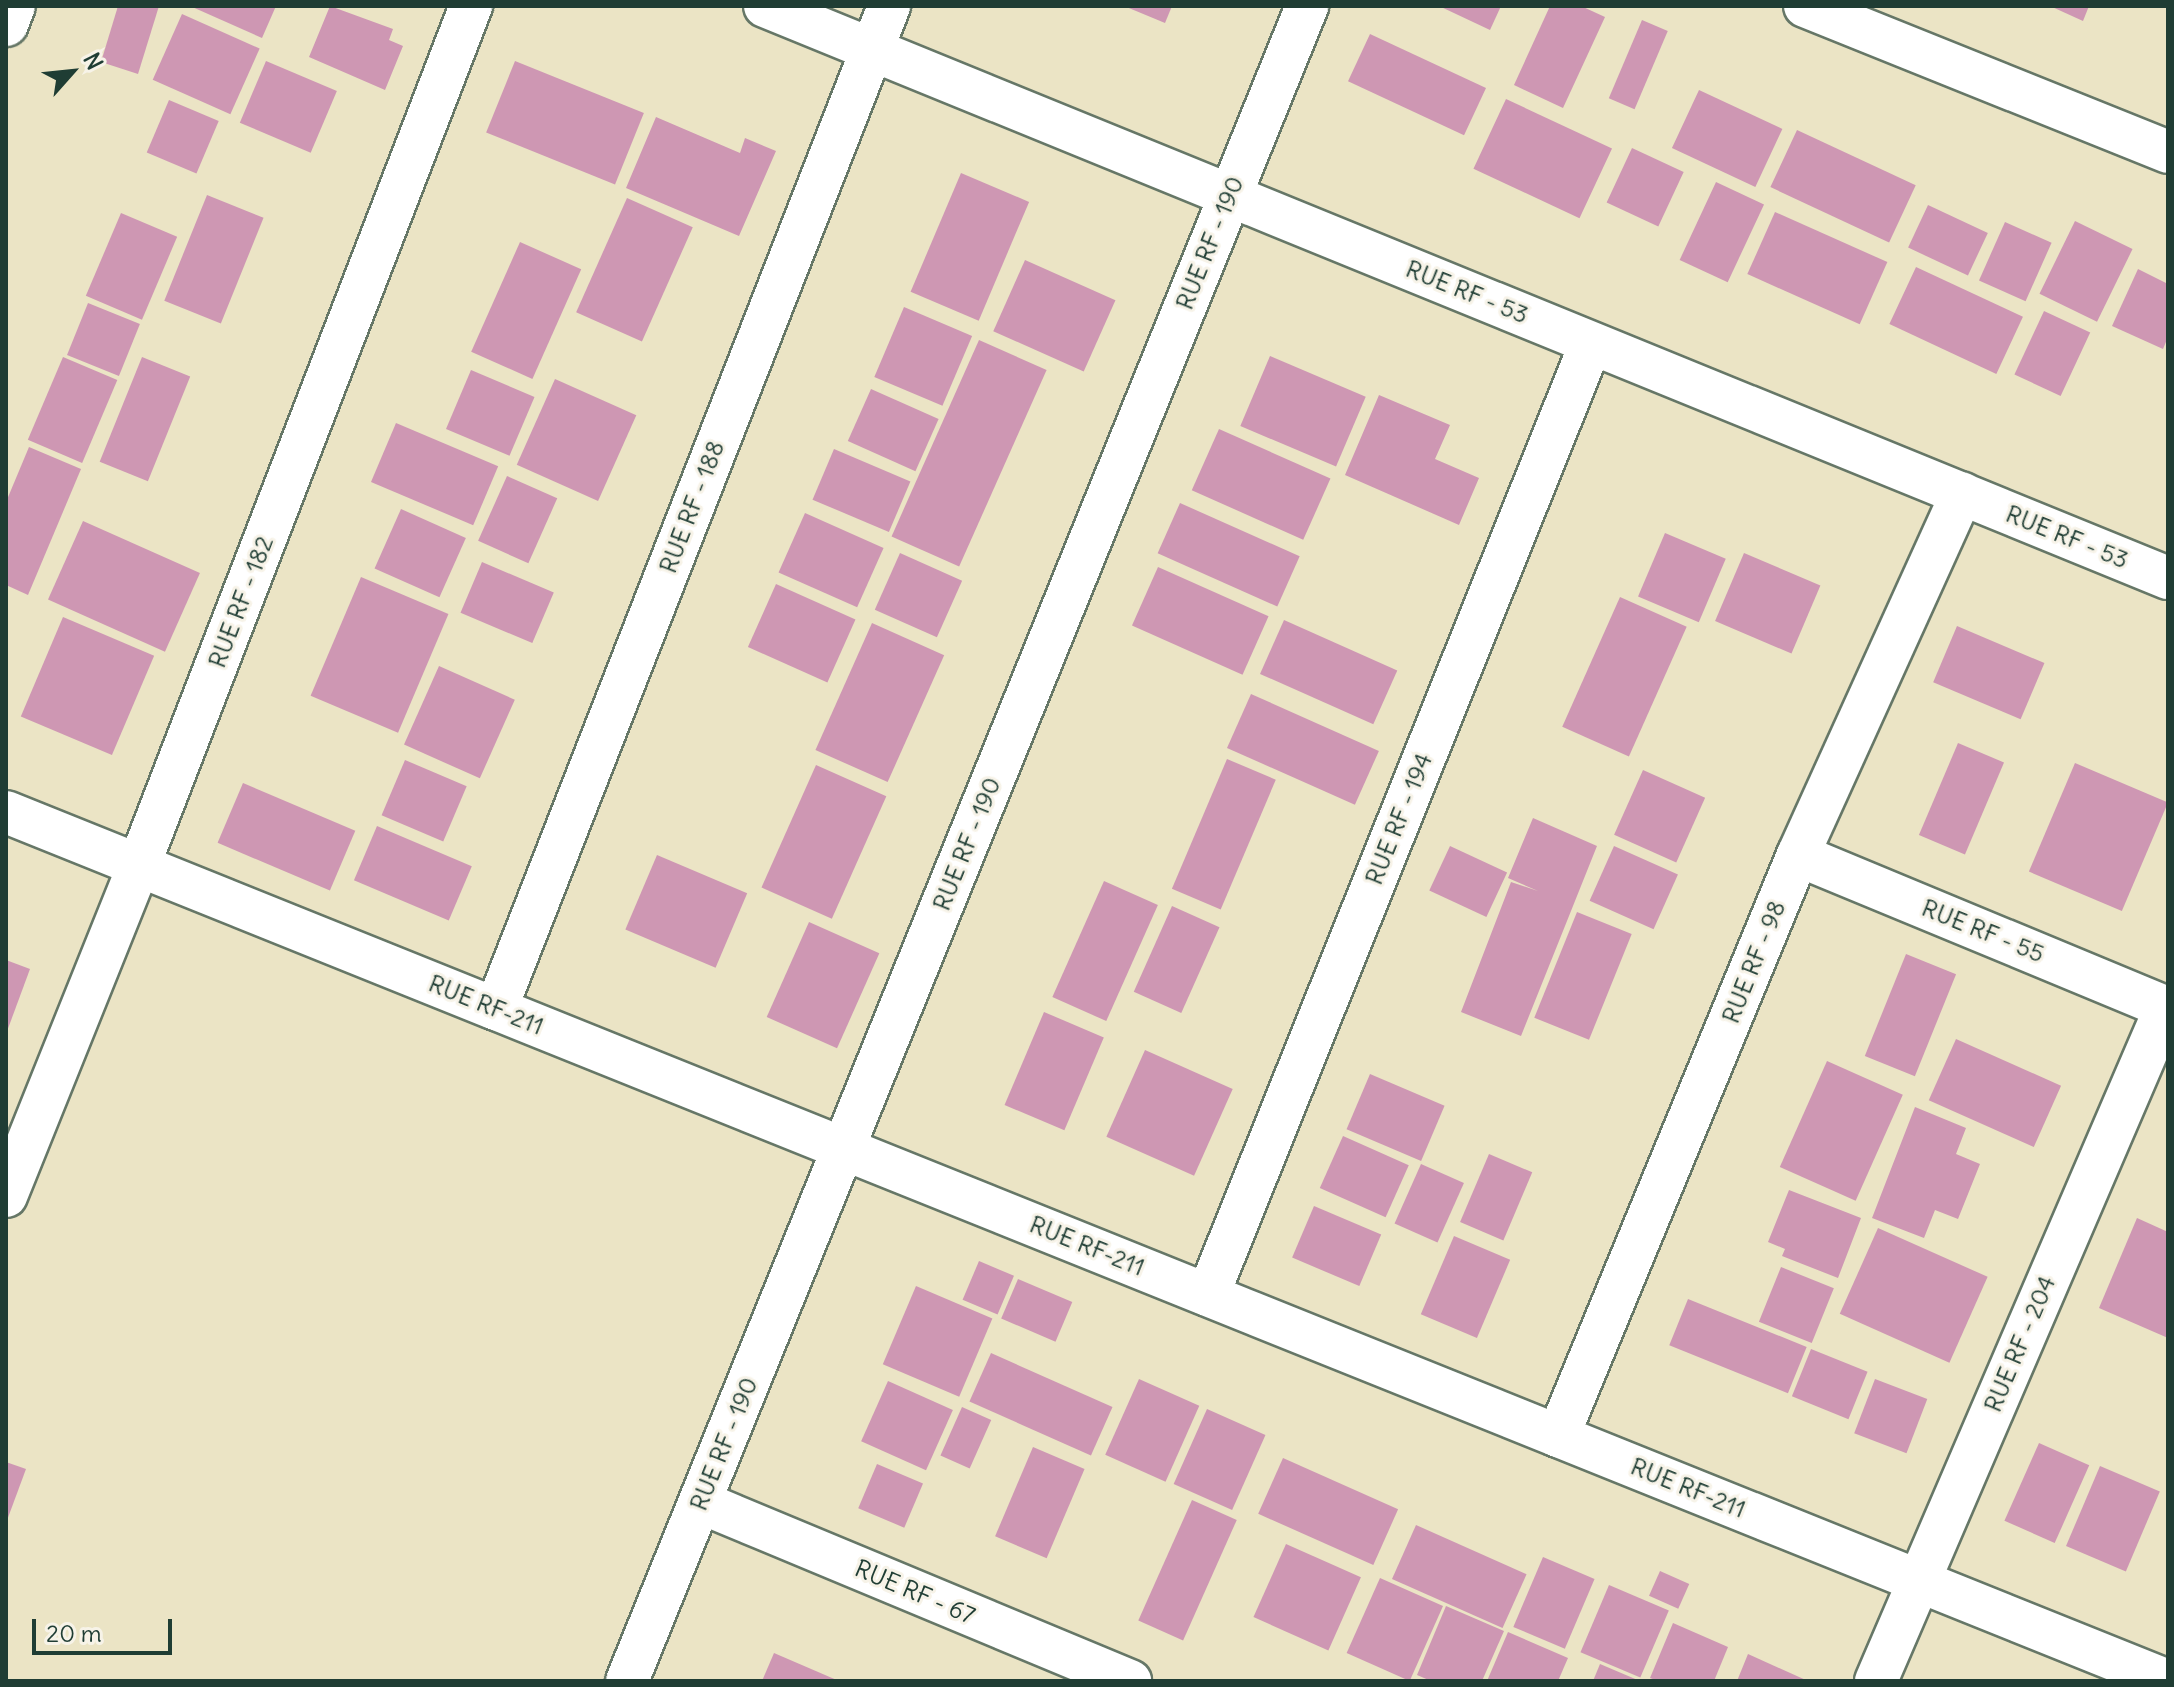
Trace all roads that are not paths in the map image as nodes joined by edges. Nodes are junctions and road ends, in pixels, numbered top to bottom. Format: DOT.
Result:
graph roads {
  1 [pos="13,6"];
  2 [pos="471,6"];
  3 [pos="765,6"];
  4 [pos="889,6"];
  5 [pos="1307,6"];
  6 [pos="1805,6"];
  7 [pos="6,24"];
  8 [pos="871,49"];
  9 [pos="2168,152"];
  10 [pos="1230,196"];
  11 [pos="1591,343"];
  12 [pos="1962,494"];
  13 [pos="2168,578"];
  14 [pos="6,812"];
  15 [pos="1798,855"];
  16 [pos="139,865"];
  17 [pos="2167,1007"];
  18 [pos="496,1009"];
  19 [pos="844,1148"];
  20 [pos="6,1196"];
  21 [pos="1208,1295"];
  22 [pos="1558,1436"];
  23 [pos="700,1502"];
  24 [pos="1918,1581"];
  25 [pos="1054,1666"];
  26 [pos="627,1681"];
  27 [pos="1130,1681"];
  28 [pos="1876,1681"];
  29 [pos="2168,1681"];
  1 -- 7 [label="main road"];
  2 -- 16 [label="street, RUE RF - 182"];
  3 -- 8 [label="street, RUE RF - 53"];
  4 -- 8 [label="street, RUE RF - 188"];
  5 -- 10 [label="street, RUE RF - 190"];
  6 -- 9 [label="street"];
  8 -- 10 [label="street, RUE RF - 53"];
  8 -- 18 [label="street, RUE RF - 188"];
  10 -- 11 [label="street, RUE RF - 53"];
  10 -- 19 [label="street, RUE RF - 190"];
  11 -- 12 [label="street, RUE RF - 53"];
  11 -- 21 [label="street, RUE RF - 194"];
  12 -- 13 [label="street, RUE RF - 53"];
  12 -- 15 [label="street, RUE RF - 98"];
  14 -- 16 [label="street, RUE RF-211"];
  15 -- 17 [label="street, RUE RF - 55"];
  15 -- 22 [label="street, RUE RF - 98"];
  16 -- 18 [label="street, RUE RF-211"];
  16 -- 20 [label="street, RUE RF - 182"];
  17 -- 24 [label="street, RUE RF - 204"];
  18 -- 19 [label="street, RUE RF-211"];
  19 -- 21 [label="street, RUE RF-211"];
  19 -- 23 [label="street, RUE RF - 190"];
  21 -- 22 [label="street, RUE RF-211"];
  22 -- 24 [label="street, RUE RF-211"];
  23 -- 25 [label="street, RUE RF - 67"];
  23 -- 26 [label="street, RUE RF - 190"];
  24 -- 28 [label="street, RUE RF - 204"];
  24 -- 29 [label="street, RUE RF-211"];
  25 -- 27 [label="street, RUE RF - 67"];
}
